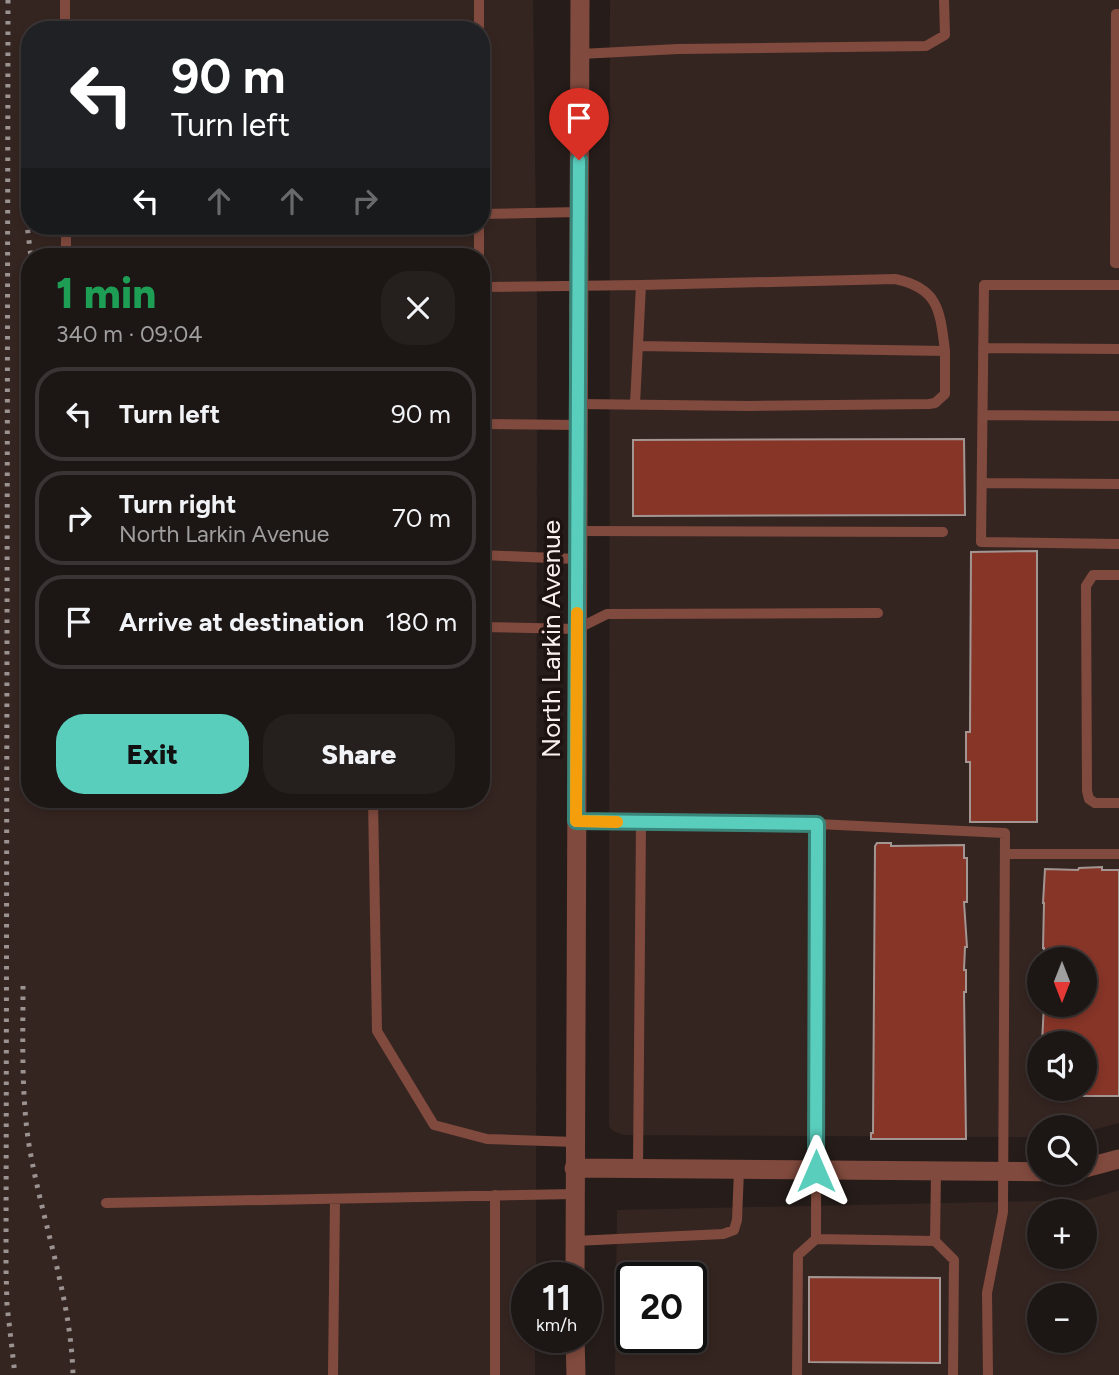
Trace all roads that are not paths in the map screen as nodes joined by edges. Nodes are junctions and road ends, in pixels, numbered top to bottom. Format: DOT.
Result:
graph roads {
  1 [pos="65,0"];
  2 [pos="479,0"];
  3 [pos="580,0"];
  4 [pos="944,0"];
  5 [pos="1119,14"];
  6 [pos="65,21"];
  7 [pos="479,21"];
  8 [pos="580,54"];
  9 [pos="579,212"];
  10 [pos="490,214"];
  11 [pos="1119,263"];
  12 [pos="641,285"];
  13 [pos="1119,285"];
  14 [pos="579,286"];
  15 [pos="490,287"];
  16 [pos="639,346"];
  17 [pos="983,348"];
  18 [pos="1119,349"];
  19 [pos="944,351"];
  20 [pos="578,404"];
  21 [pos="635,404"];
  22 [pos="983,415"];
  23 [pos="1119,415"];
  24 [pos="490,425"];
  25 [pos="578,425"];
  26 [pos="982,483"];
  27 [pos="1119,484"];
  28 [pos="577,531"];
  29 [pos="943,532"];
  30 [pos="1119,544"];
  31 [pos="490,555"];
  32 [pos="577,559"];
  33 [pos="1119,575"];
  34 [pos="878,613"];
  35 [pos="490,627"];
  36 [pos="577,629"];
  37 [pos="1119,803"];
  38 [pos="373,808"];
  39 [pos="576,821"];
  40 [pos="641,822"];
  41 [pos="817,824"];
  42 [pos="1005,853"];
  43 [pos="1119,853"];
  44 [pos="575,1142"];
  45 [pos="1119,1159"];
  46 [pos="1097,1165"];
  47 [pos="574,1168"];
  48 [pos="638,1168"];
  49 [pos="739,1170"];
  50 [pos="816,1171"];
  51 [pos="936,1172"];
  52 [pos="1004,1173"];
  53 [pos="1027,1173"];
  54 [pos="575,1194"];
  55 [pos="495,1195"];
  56 [pos="335,1199"];
  57 [pos="106,1203"];
  58 [pos="816,1239"];
  59 [pos="575,1241"];
  60 [pos="935,1241"];
  61 [pos="575,1262"];
  62 [pos="575,1353"];
  63 [pos="333,1375"];
  64 [pos="495,1375"];
  65 [pos="576,1375"];
  66 [pos="797,1375"];
  67 [pos="953,1375"];
  68 [pos="988,1375"];
  1 -- 6 [label="lane"];
  2 -- 7 [label="lane"];
  3 -- 8 [label="street, North Larkin Avenue"];
  4 -- 8 [label="lane"];
  5 -- 11 [label="lane"];
  8 -- 9 [label="street, North Larkin Avenue"];
  9 -- 10 [label="lane"];
  9 -- 14 [label="street, North Larkin Avenue"];
  12 -- 14 [label="lane"];
  12 -- 16 [label="lane"];
  12 -- 19 [label="lane"];
  13 -- 17 [label="lane"];
  14 -- 15 [label="lane"];
  14 -- 20 [label="street, North Larkin Avenue"];
  16 -- 19 [label="lane"];
  16 -- 21 [label="lane"];
  17 -- 18 [label="lane"];
  17 -- 22 [label="lane"];
  19 -- 21 [label="lane"];
  20 -- 21 [label="lane"];
  20 -- 25 [label="street, North Larkin Avenue"];
  22 -- 23 [label="lane"];
  22 -- 26 [label="lane"];
  24 -- 25 [label="lane"];
  25 -- 28 [label="street, North Larkin Avenue"];
  26 -- 27 [label="lane"];
  26 -- 30 [label="lane"];
  28 -- 29 [label="lane"];
  28 -- 32 [label="street, North Larkin Avenue"];
  31 -- 32 [label="lane"];
  32 -- 36 [label="street, North Larkin Avenue"];
  33 -- 37 [label="lane"];
  34 -- 36 [label="lane"];
  35 -- 36 [label="lane"];
  36 -- 39 [label="street, North Larkin Avenue"];
  38 -- 44 [label="lane"];
  39 -- 40 [label="lane"];
  39 -- 44 [label="street, North Larkin Avenue"];
  40 -- 41 [label="lane"];
  40 -- 48 [label="lane"];
  41 -- 42 [label="lane"];
  41 -- 50 [label="lane"];
  42 -- 43 [label="lane"];
  42 -- 52 [label="lane"];
  44 -- 47 [label="street, North Larkin Avenue"];
  45 -- 46 [label="street"];
  47 -- 48 [label="street"];
  47 -- 54 [label="street, North Larkin Avenue"];
  48 -- 49 [label="street"];
  49 -- 50 [label="street"];
  49 -- 59 [label="lane"];
  50 -- 51 [label="street"];
  50 -- 58 [label="lane"];
  51 -- 52 [label="street"];
  51 -- 60 [label="lane"];
  52 -- 53 [label="street"];
  52 -- 68 [label="lane"];
  54 -- 55 [label="lane"];
  54 -- 59 [label="street, North Larkin Avenue"];
  55 -- 56 [label="lane"];
  55 -- 64 [label="lane"];
  56 -- 57 [label="lane"];
  56 -- 63 [label="lane"];
  58 -- 60 [label="lane"];
  58 -- 66 [label="lane"];
  59 -- 61 [label="street, North Larkin Avenue"];
  60 -- 67 [label="lane"];
  62 -- 65 [label="street"];
}
